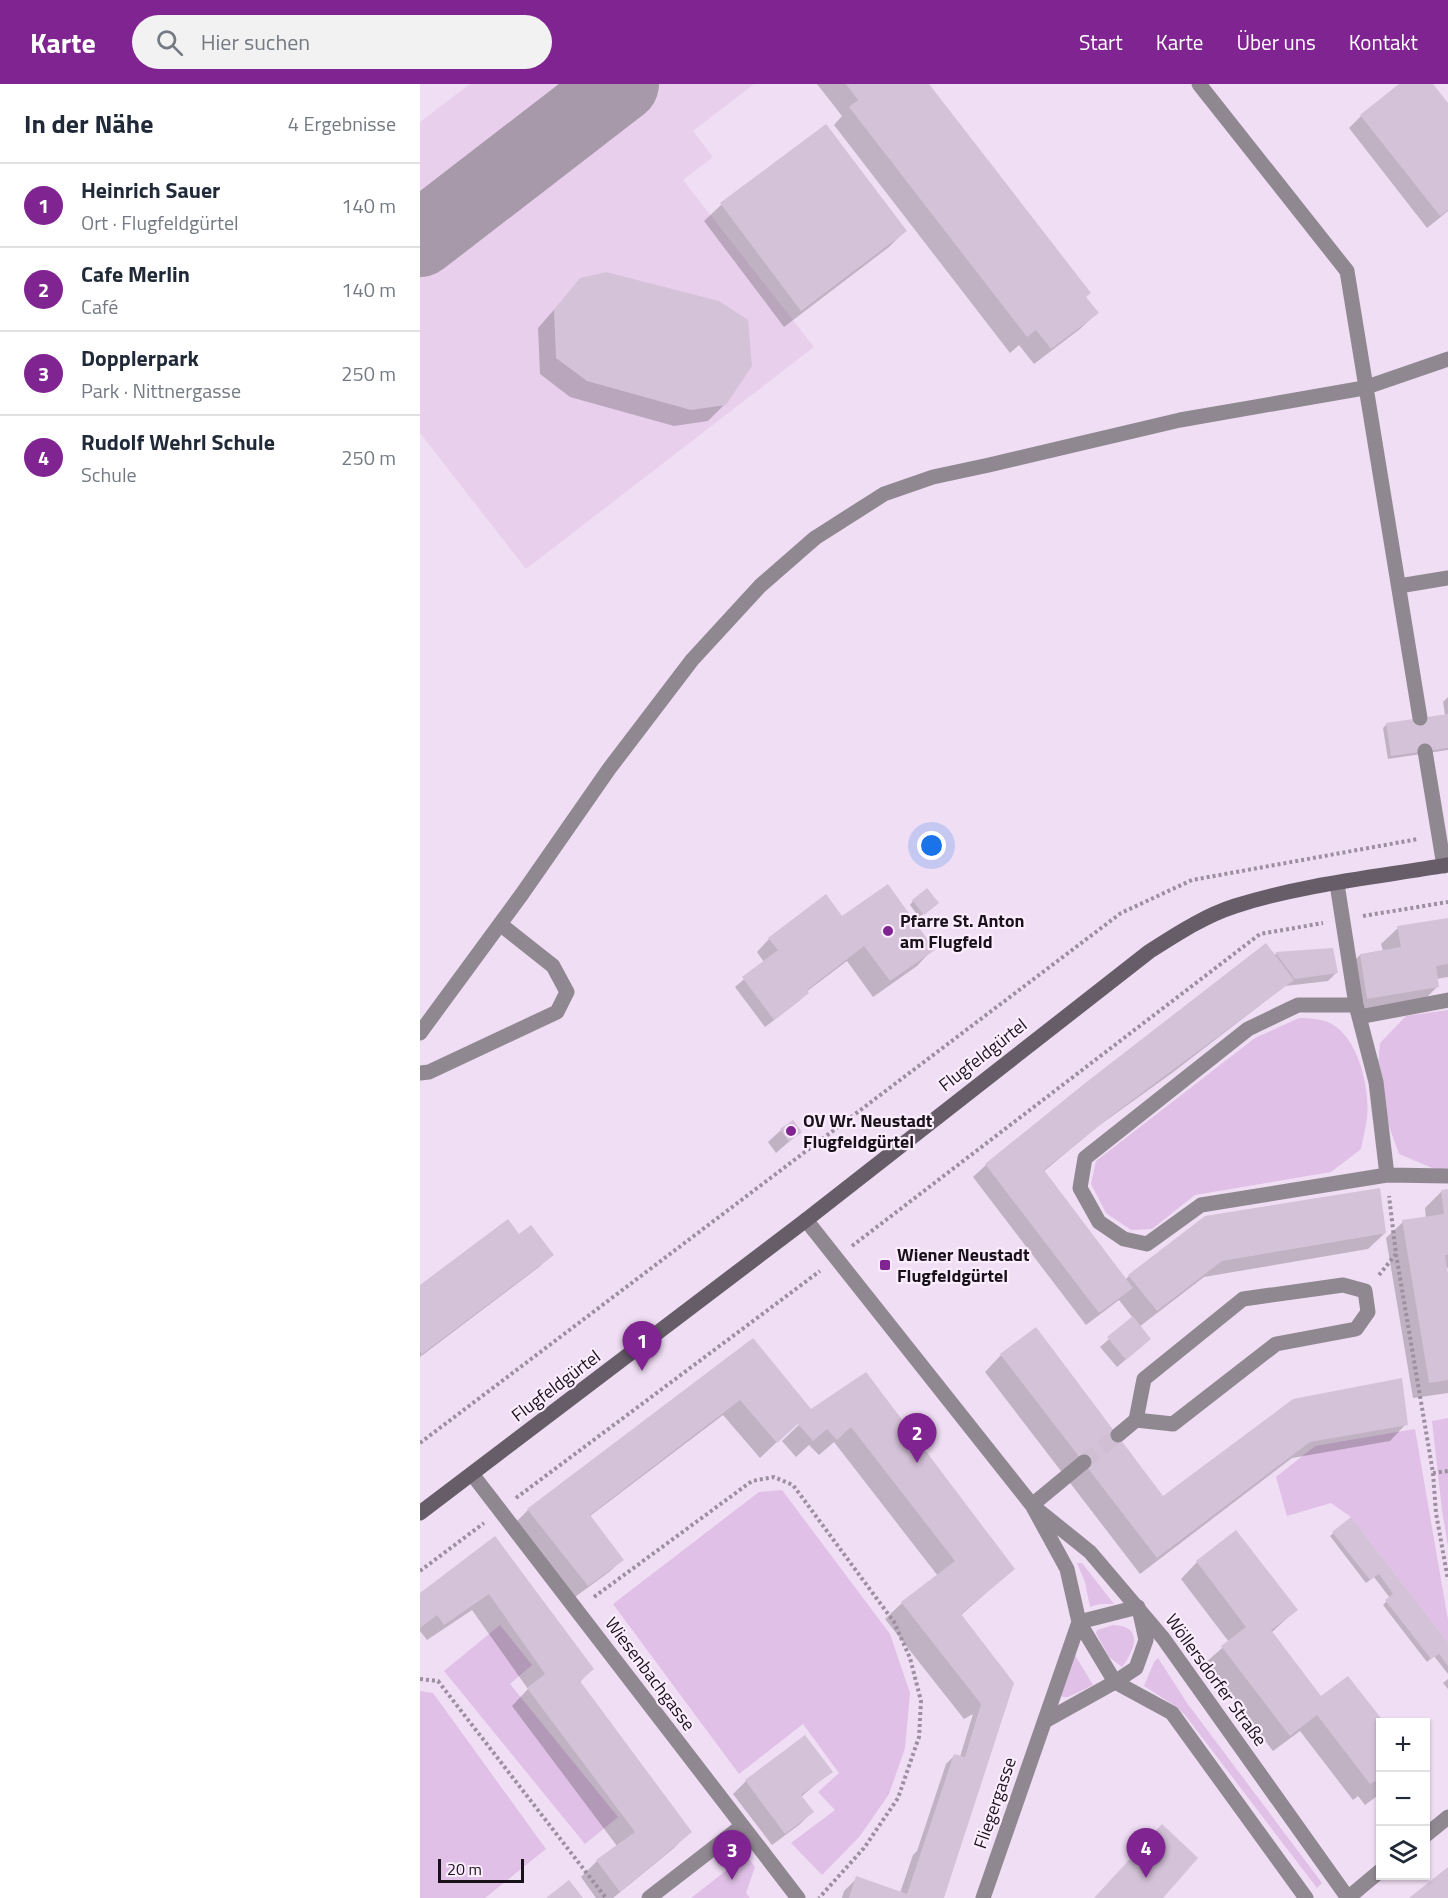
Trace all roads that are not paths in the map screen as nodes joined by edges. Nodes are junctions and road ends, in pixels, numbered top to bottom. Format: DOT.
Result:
graph roads {
  1 [pos="1200,84"];
  2 [pos="1448,359"];
  3 [pos="1365,387"];
  4 [pos="1448,578"];
  5 [pos="1399,586"];
  6 [pos="1420,717"];
  7 [pos="1425,751"];
  8 [pos="1446,865"];
  9 [pos="1336,884"];
  10 [pos="500,924"];
  11 [pos="1448,1000"];
  12 [pos="1357,1011"];
  13 [pos="420,1033"];
  14 [pos="420,1073"];
  15 [pos="1387,1175"];
  16 [pos="1448,1176"];
  17 [pos="806,1220"];
  18 [pos="1136,1420"];
  19 [pos="1118,1435"];
  20 [pos="1084,1462"];
  21 [pos="472,1474"];
  22 [pos="1032,1505"];
  23 [pos="420,1514"];
  24 [pos="1138,1607"];
  25 [pos="1079,1622"];
  26 [pos="1115,1682"];
  27 [pos="1045,1721"];
  28 [pos="1448,1817"];
  29 [pos="742,1826"];
  30 [pos="1430,1831"];
  31 [pos="1376,1874"];
  32 [pos="649,1898"];
  33 [pos="798,1898"];
  34 [pos="983,1898"];
  35 [pos="1305,1898"];
  36 [pos="1348,1898"];
  1 -- 3 [label="street"];
  2 -- 3 [label="street"];
  3 -- 5 [label="street"];
  3 -- 10 [label="street"];
  4 -- 5 [label="street"];
  5 -- 6 [label="street"];
  7 -- 8 [label="street"];
  8 -- 9 [label="street, Flugfeldgürtel"];
  9 -- 12 [label="street"];
  9 -- 17 [label="street, Flugfeldgürtel"];
  10 -- 13 [label="street"];
  10 -- 14 [label="street"];
  11 -- 12 [label="street"];
  12 -- 15 [label="street"];
  12 -- 15 [label="street"];
  15 -- 16 [label="street"];
  17 -- 21 [label="street, Flugfeldgürtel"];
  17 -- 22 [label="street, Wöllersdorfer Straße"];
  18 -- 18 [label="street"];
  18 -- 19 [label="street"];
  20 -- 22 [label="street"];
  21 -- 23 [label="street, Flugfeldgürtel"];
  21 -- 29 [label="street, Wiesenbachgasse"];
  22 -- 24 [label="street, Wöllersdorfer Straße"];
  22 -- 25 [label="street, Wöllersdorfer Straße"];
  24 -- 25 [label="street"];
  24 -- 26 [label="street"];
  24 -- 36 [label="street, Wöllersdorfer Straße"];
  25 -- 26 [label="street, Wöllersdorfer Straße"];
  25 -- 27 [label="street, Fliegergasse"];
  26 -- 27 [label="street"];
  26 -- 35 [label="street"];
  27 -- 34 [label="street, Fliegergasse"];
  28 -- 30 [label="street"];
  29 -- 32 [label="street"];
  29 -- 33 [label="street, Wiesenbachgasse"];
  31 -- 36 [label="street"];
}
